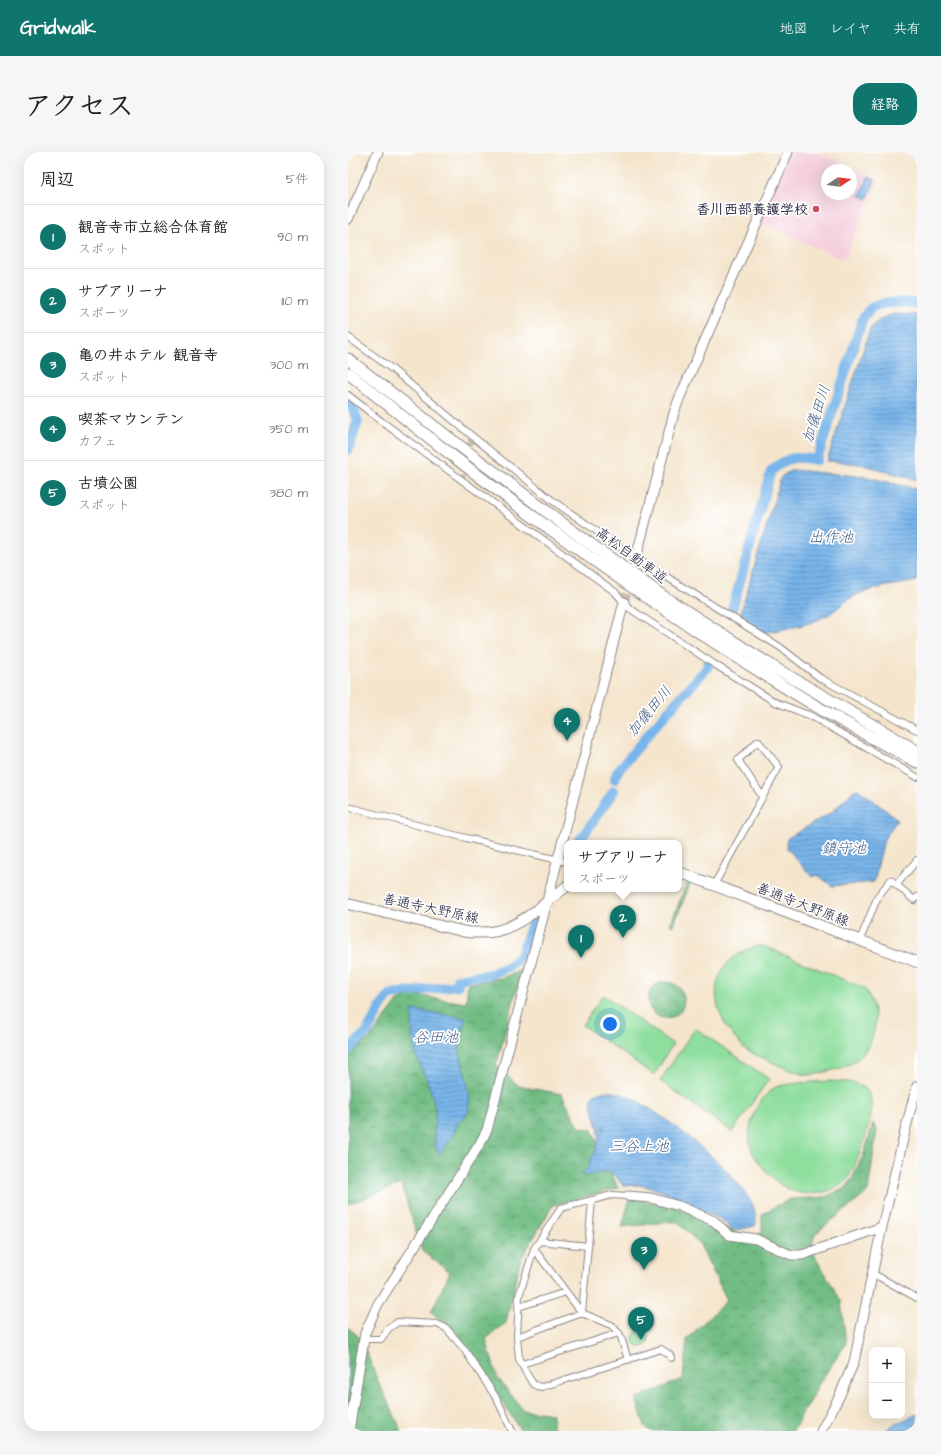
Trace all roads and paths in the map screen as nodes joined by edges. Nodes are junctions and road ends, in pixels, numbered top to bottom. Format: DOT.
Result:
graph roads {
  1 [pos="378,152"];
  2 [pos="788,152"];
  3 [pos="348,219"];
  4 [pos="348,337"];
  5 [pos="348,359"];
  6 [pos="348,373"];
  7 [pos="348,395"];
  8 [pos="636,558"];
  9 [pos="624,602"];
  10 [pos="881,712"];
  11 [pos="879,719"];
  12 [pos="917,730"];
  13 [pos="917,750"];
  14 [pos="917,762"];
  15 [pos="917,777"];
  16 [pos="762,796"];
  17 [pos="348,807"];
  18 [pos="567,840"];
  19 [pos="917,860"];
  20 [pos="562,861"];
  21 [pos="682,873"];
  22 [pos="897,884"];
  23 [pos="714,885"];
  24 [pos="564,888"];
  25 [pos="917,897"];
  26 [pos="548,901"];
  27 [pos="348,904"];
  28 [pos="860,940"];
  29 [pos="917,962"];
  30 [pos="917,1086"];
  31 [pos="628,1196"];
  32 [pos="592,1201"];
  33 [pos="882,1227"];
  34 [pos="540,1241"];
  35 [pos="588,1246"];
  36 [pos="534,1250"];
  37 [pos="872,1272"];
  38 [pos="566,1292"];
  39 [pos="917,1298"];
  40 [pos="518,1307"];
  41 [pos="582,1313"];
  42 [pos="619,1333"];
  43 [pos="517,1337"];
  44 [pos="364,1339"];
  45 [pos="671,1358"];
  46 [pos="628,1360"];
  47 [pos="522,1364"];
  48 [pos="349,1431"];
  49 [pos="512,1431"];
  50 [pos="821,1431"];
  1 -- 3 [label="street"];
  2 -- 8 [label="street"];
  4 -- 8 [label="street"];
  5 -- 13 [label="highway, 高松自動車道"];
  6 -- 14 [label="highway, 高松自動車道"];
  7 -- 9 [label="street"];
  8 -- 10 [label="street"];
  9 -- 15 [label="street"];
  9 -- 18 [label="street"];
  10 -- 11 [label="street"];
  10 -- 12 [label="street"];
  16 -- 16 [label="street"];
  16 -- 23 [label="street"];
  17 -- 20 [label="street"];
  19 -- 22 [label="street"];
  20 -- 26 [label="street"];
  21 -- 23 [label="main road, 善通寺大野原線"];
  22 -- 25 [label="street"];
  22 -- 28 [label="street"];
  23 -- 28 [label="main road, 善通寺大野原線"];
  24 -- 26 [label="main road, 善通寺大野原線"];
  26 -- 27 [label="main road, 善通寺大野原線"];
  26 -- 44 [label="street"];
  28 -- 29 [label="main road, 善通寺大野原線"];
  30 -- 33 [label="street"];
  31 -- 32 [label="street"];
  31 -- 33 [label="street"];
  32 -- 34 [label="street"];
  32 -- 35 [label="street"];
  33 -- 37 [label="street"];
  34 -- 35 [label="street"];
  34 -- 36 [label="street"];
  35 -- 41 [label="street"];
  36 -- 38 [label="street"];
  36 -- 40 [label="street"];
  37 -- 39 [label="street"];
  37 -- 50 [label="street"];
  38 -- 40 [label="street"];
  38 -- 41 [label="street"];
  40 -- 43 [label="street"];
  41 -- 42 [label="street"];
  41 -- 43 [label="street"];
  42 -- 46 [label="street"];
  42 -- 47 [label="street"];
  43 -- 47 [label="street"];
  44 -- 48 [label="street"];
  44 -- 49 [label="street"];
  45 -- 46 [label="street"];
  46 -- 47 [label="street"];
}
